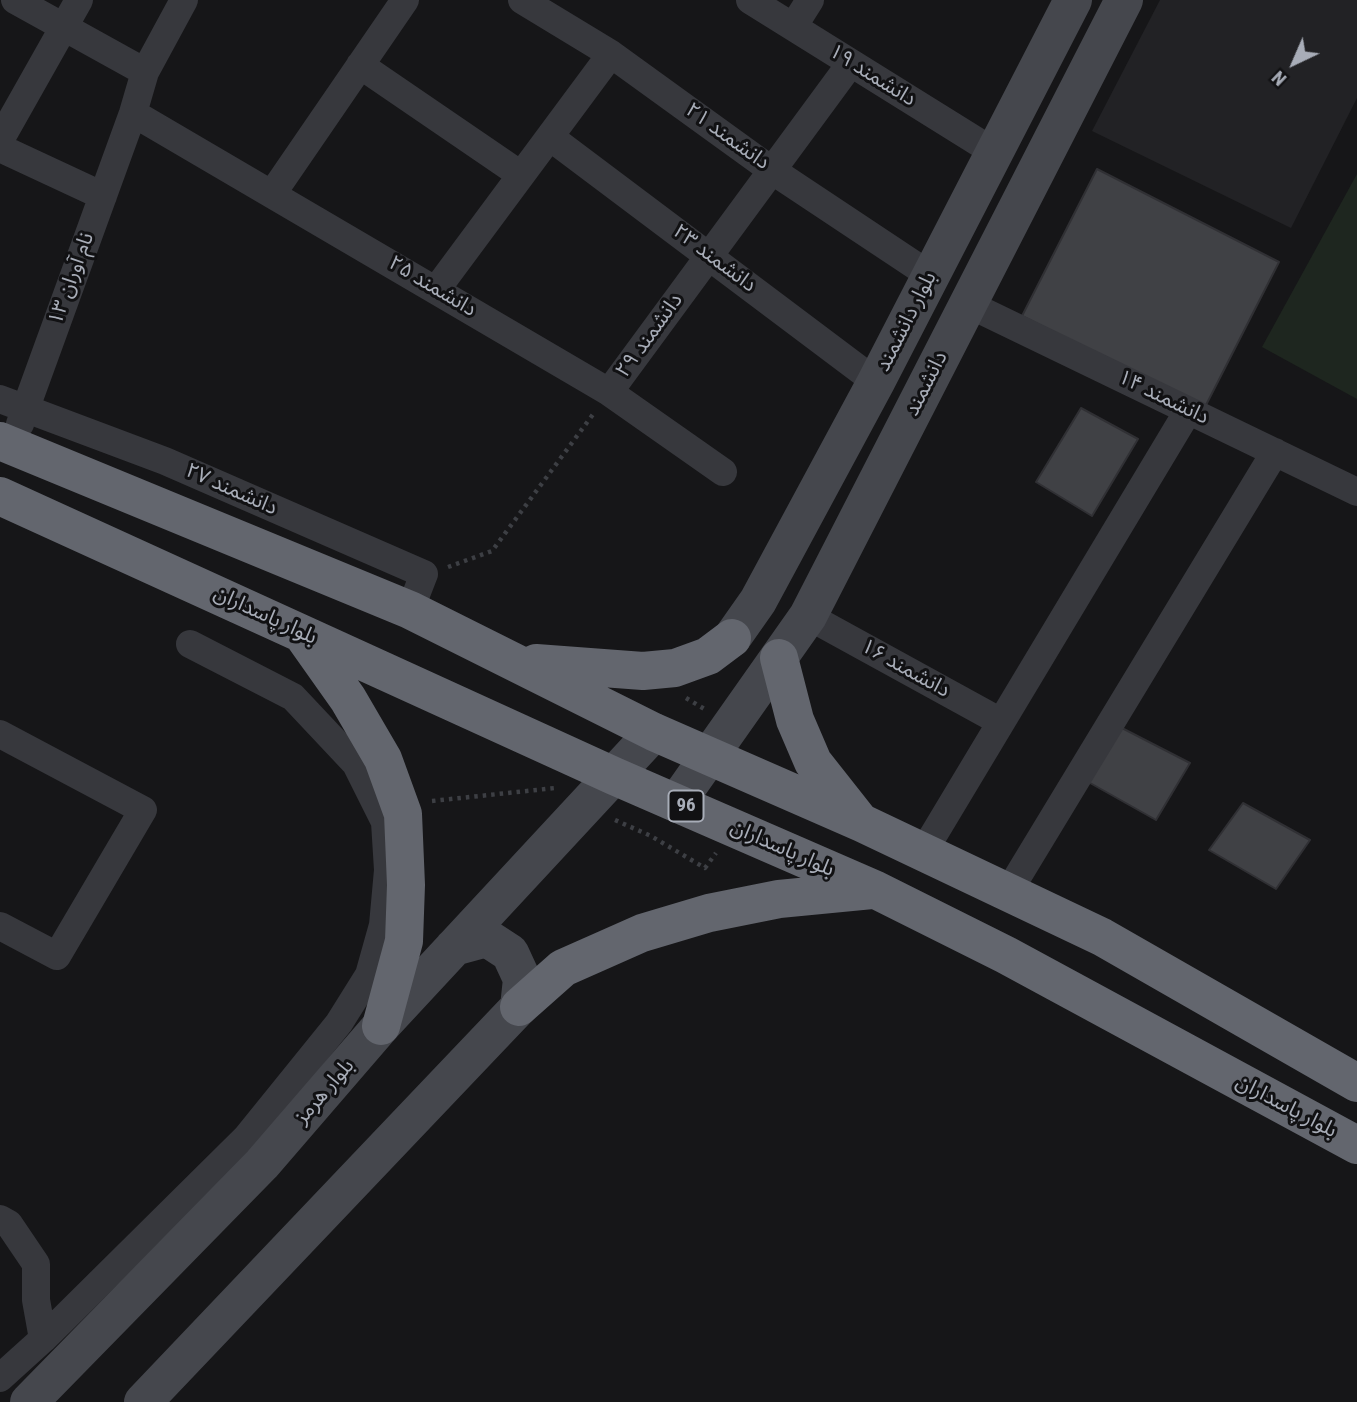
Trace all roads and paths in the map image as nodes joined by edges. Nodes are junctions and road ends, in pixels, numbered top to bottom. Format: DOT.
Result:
graph roads {
  1 [pos="15,0"];
  2 [pos="79,0"];
  3 [pos="184,0"];
  4 [pos="405,0"];
  5 [pos="522,0"];
  6 [pos="750,0"];
  7 [pos="810,0"];
  8 [pos="1073,0"];
  9 [pos="1124,0"];
  10 [pos="63,27"];
  11 [pos="793,27"];
  12 [pos="611,54"];
  13 [pos="851,63"];
  14 [pos="360,65"];
  15 [pos="145,72"];
  16 [pos="133,113"];
  17 [pos="550,137"];
  18 [pos="0,140"];
  19 [pos="0,148"];
  20 [pos="994,152"];
  21 [pos="771,169"];
  22 [pos="521,175"];
  23 [pos="272,194"];
  24 [pos="103,196"];
  25 [pos="710,255"];
  26 [pos="931,276"];
  27 [pos="436,290"];
  28 [pos="968,304"];
  29 [pos="876,382"];
  30 [pos="609,392"];
  31 [pos="12,404"];
  32 [pos="1188,411"];
  33 [pos="7,443"];
  34 [pos="1275,452"];
  35 [pos="723,472"];
  36 [pos="1357,492"];
  37 [pos="0,496"];
  38 [pos="424,574"];
  39 [pos="410,610"];
  40 [pos="808,615"];
  41 [pos="300,632"];
  42 [pos="732,638"];
  43 [pos="190,644"];
  44 [pos="779,658"];
  45 [pos="517,661"];
  46 [pos="1001,722"];
  47 [pos="654,732"];
  48 [pos="0,734"];
  49 [pos="712,756"];
  50 [pos="614,776"];
  51 [pos="677,802"];
  52 [pos="862,823"];
  53 [pos="922,854"];
  54 [pos="876,890"];
  55 [pos="1007,894"];
  56 [pos="0,926"];
  57 [pos="454,947"];
  58 [pos="519,1007"];
  59 [pos="381,1026"];
  60 [pos="1357,1083"];
  61 [pos="1357,1145"];
  62 [pos="0,1219"];
  63 [pos="43,1339"];
  64 [pos="0,1378"];
  65 [pos="29,1402"];
  66 [pos="143,1402"];
  1 -- 10 [label="street"];
  2 -- 10 [label="street"];
  3 -- 15 [label="street, نام آوران ۱۳"];
  4 -- 14 [label="street"];
  5 -- 12 [label="street, دانشمند ۲۱"];
  6 -- 11 [label="street, دانشمند ۱۹"];
  7 -- 11 [label="street"];
  8 -- 20 [label="main road, بلوار دانشمند"];
  9 -- 28 [label="main road, دانشمند"];
  10 -- 15 [label="street"];
  10 -- 18 [label="street"];
  11 -- 13 [label="street, دانشمند ۱۹"];
  12 -- 17 [label="street"];
  12 -- 21 [label="street, دانشمند ۲۱"];
  13 -- 20 [label="street, دانشمند ۱۹"];
  13 -- 21 [label="street, دانشمند ۲۹"];
  14 -- 22 [label="street"];
  14 -- 23 [label="street"];
  15 -- 16 [label="street, نام آوران ۱۳"];
  16 -- 23 [label="street, دانشمند ۲۵"];
  16 -- 24 [label="street, نام آوران ۱۳"];
  17 -- 22 [label="street"];
  17 -- 25 [label="street, دانشمند ۲۳"];
  19 -- 24 [label="street"];
  20 -- 26 [label="main road, بلوار دانشمند"];
  21 -- 25 [label="street, دانشمند ۲۹"];
  21 -- 26 [label="street, دانشمند ۲۱"];
  22 -- 27 [label="street"];
  23 -- 27 [label="street, دانشمند ۲۵"];
  24 -- 31 [label="street, نام آوران ۱۳"];
  25 -- 29 [label="street, دانشمند ۲۳"];
  25 -- 30 [label="street, دانشمند ۲۹"];
  26 -- 29 [label="main road, بلوار دانشمند"];
  27 -- 30 [label="street, دانشمند ۲۵"];
  28 -- 32 [label="street, دانشمند ۱۴"];
  28 -- 40 [label="main road, دانشمند"];
  29 -- 42 [label="main road, بلوار دانشمند"];
  30 -- 35 [label="street, دانشمند ۲۵"];
  30 -- 38 [label="path, دانشمند ۲۹"];
  31 -- 33 [label="street, نام آوران ۱۳"];
  31 -- 38 [label="street, دانشمند ۲۷"];
  32 -- 34 [label="street, دانشمند ۱۴"];
  32 -- 46 [label="street"];
  33 -- 39 [label="highway"];
  34 -- 36 [label="street, دانشمند ۱۴"];
  34 -- 55 [label="street"];
  37 -- 41 [label="highway, بلوار پاسداران / 96"];
  38 -- 39 [label="street"];
  39 -- 45 [label="highway"];
  40 -- 44 [label="main road, دانشمند"];
  40 -- 46 [label="street, دانشمند ۱۶"];
  41 -- 50 [label="highway, بلوار پاسداران / 96"];
  41 -- 59 [label="highway"];
  42 -- 45 [label="highway"];
  43 -- 63 [label="street"];
  44 -- 49 [label="main road, دانشمند"];
  44 -- 52 [label="highway"];
  45 -- 47 [label="highway"];
  46 -- 53 [label="street"];
  47 -- 49 [label="highway"];
  47 -- 50 [label="main road, بلوار هرمز"];
  48 -- 56 [label="street"];
  49 -- 51 [label="main road, دانشمند"];
  49 -- 52 [label="highway"];
  50 -- 51 [label="highway, بلوار پاسداران / 96"];
  50 -- 57 [label="main road, بلوار هرمز"];
  51 -- 54 [label="highway, بلوار پاسداران / 96"];
  52 -- 53 [label="highway"];
  53 -- 55 [label="highway"];
  54 -- 58 [label="highway"];
  54 -- 61 [label="highway, بلوار پاسداران / 96"];
  55 -- 60 [label="highway"];
  57 -- 58 [label="main road"];
  57 -- 59 [label="main road, بلوار هرمز"];
  58 -- 66 [label="main road"];
  59 -- 65 [label="main road, بلوار هرمز"];
  62 -- 63 [label="street"];
  63 -- 64 [label="street"];
}
